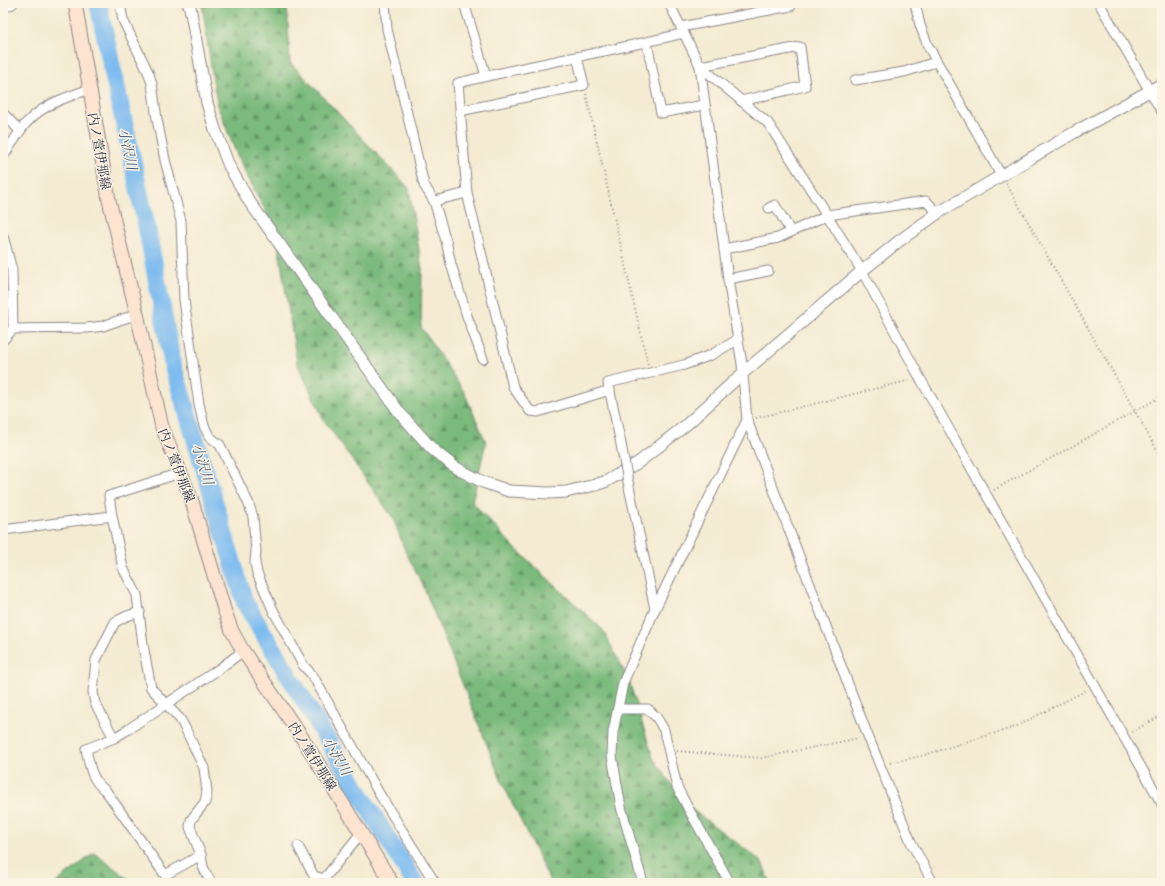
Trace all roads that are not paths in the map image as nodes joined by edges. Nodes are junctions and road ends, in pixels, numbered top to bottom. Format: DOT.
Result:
graph roads {
  1 [pos="12,3"];
  2 [pos="75,3"];
  3 [pos="120,3"];
  4 [pos="188,3"];
  5 [pos="385,3"];
  6 [pos="464,3"];
  7 [pos="669,3"];
  8 [pos="916,3"];
  9 [pos="1099,3"];
  10 [pos="791,6"];
  11 [pos="3,7"];
  12 [pos="682,30"];
  13 [pos="647,43"];
  14 [pos="577,57"];
  15 [pos="936,62"];
  16 [pos="700,66"];
  17 [pos="486,76"];
  18 [pos="855,80"];
  19 [pos="1162,84"];
  20 [pos="90,90"];
  21 [pos="1150,91"];
  22 [pos="741,101"];
  23 [pos="704,105"];
  24 [pos="460,111"];
  25 [pos="1162,112"];
  26 [pos="3,113"];
  27 [pos="20,131"];
  28 [pos="3,157"];
  29 [pos="1001,175"];
  30 [pos="467,193"];
  31 [pos="434,201"];
  32 [pos="770,208"];
  33 [pos="938,213"];
  34 [pos="827,214"];
  35 [pos="791,232"];
  36 [pos="3,236"];
  37 [pos="724,249"];
  38 [pos="768,270"];
  39 [pos="862,271"];
  40 [pos="728,278"];
  41 [pos="137,314"];
  42 [pos="13,329"];
  43 [pos="3,340"];
  44 [pos="737,340"];
  45 [pos="483,360"];
  46 [pos="743,374"];
  47 [pos="610,390"];
  48 [pos="747,420"];
  49 [pos="180,472"];
  50 [pos="112,516"];
  51 [pos="3,530"];
  52 [pos="655,609"];
  53 [pos="140,612"];
  54 [pos="243,651"];
  55 [pos="166,704"];
  56 [pos="618,708"];
  57 [pos="114,738"];
  58 [pos="1162,804"];
  59 [pos="360,833"];
  60 [pos="298,846"];
  61 [pos="201,855"];
  62 [pos="931,880"];
  63 [pos="211,883"];
  64 [pos="392,883"];
  65 [pos="435,883"];
  66 [pos="643,883"];
  67 [pos="730,883"];
  1 -- 11 [label="street"];
  2 -- 20 [label="main road, 内ノ萱伊那線"];
  3 -- 65 [label="street"];
  4 -- 46 [label="street"];
  5 -- 31 [label="street"];
  6 -- 17 [label="street"];
  7 -- 12 [label="street"];
  8 -- 15 [label="street"];
  9 -- 21 [label="street"];
  10 -- 12 [label="street"];
  12 -- 13 [label="street"];
  12 -- 16 [label="street"];
  13 -- 14 [label="street"];
  13 -- 23 [label="street"];
  14 -- 17 [label="street"];
  14 -- 24 [label="street"];
  15 -- 18 [label="street"];
  15 -- 29 [label="street"];
  16 -- 22 [label="street"];
  16 -- 22 [label="street"];
  16 -- 23 [label="street"];
  17 -- 24 [label="street"];
  19 -- 21 [label="street"];
  20 -- 27 [label="street"];
  20 -- 41 [label="main road, 内ノ萱伊那線"];
  21 -- 25 [label="street"];
  21 -- 29 [label="street"];
  22 -- 34 [label="street"];
  23 -- 37 [label="street"];
  24 -- 30 [label="street"];
  26 -- 27 [label="street"];
  27 -- 28 [label="street"];
  29 -- 33 [label="street"];
  30 -- 31 [label="street"];
  30 -- 47 [label="street"];
  31 -- 45 [label="street"];
  32 -- 35 [label="street"];
  33 -- 34 [label="street"];
  33 -- 39 [label="street"];
  34 -- 35 [label="street"];
  34 -- 39 [label="street"];
  35 -- 37 [label="street"];
  36 -- 42 [label="street"];
  37 -- 40 [label="street"];
  38 -- 40 [label="street"];
  39 -- 46 [label="street"];
  39 -- 58 [label="street"];
  40 -- 44 [label="street"];
  41 -- 42 [label="street"];
  41 -- 49 [label="main road, 内ノ萱伊那線"];
  42 -- 43 [label="street"];
  44 -- 46 [label="street"];
  44 -- 47 [label="street"];
  46 -- 48 [label="street"];
  47 -- 52 [label="street, bridge"];
  48 -- 52 [label="street"];
  48 -- 62 [label="street"];
  49 -- 50 [label="street"];
  49 -- 54 [label="main road, 内ノ萱伊那線"];
  50 -- 51 [label="street"];
  50 -- 53 [label="street"];
  52 -- 56 [label="street"];
  53 -- 55 [label="street"];
  53 -- 57 [label="street"];
  54 -- 55 [label="street"];
  54 -- 59 [label="main road, 内ノ萱伊那線"];
  55 -- 57 [label="street"];
  55 -- 61 [label="street"];
  56 -- 66 [label="street"];
  56 -- 67 [label="street"];
  57 -- 61 [label="street"];
  59 -- 60 [label="street"];
  59 -- 64 [label="main road, 内ノ萱伊那線"];
  61 -- 63 [label="street"];
}
